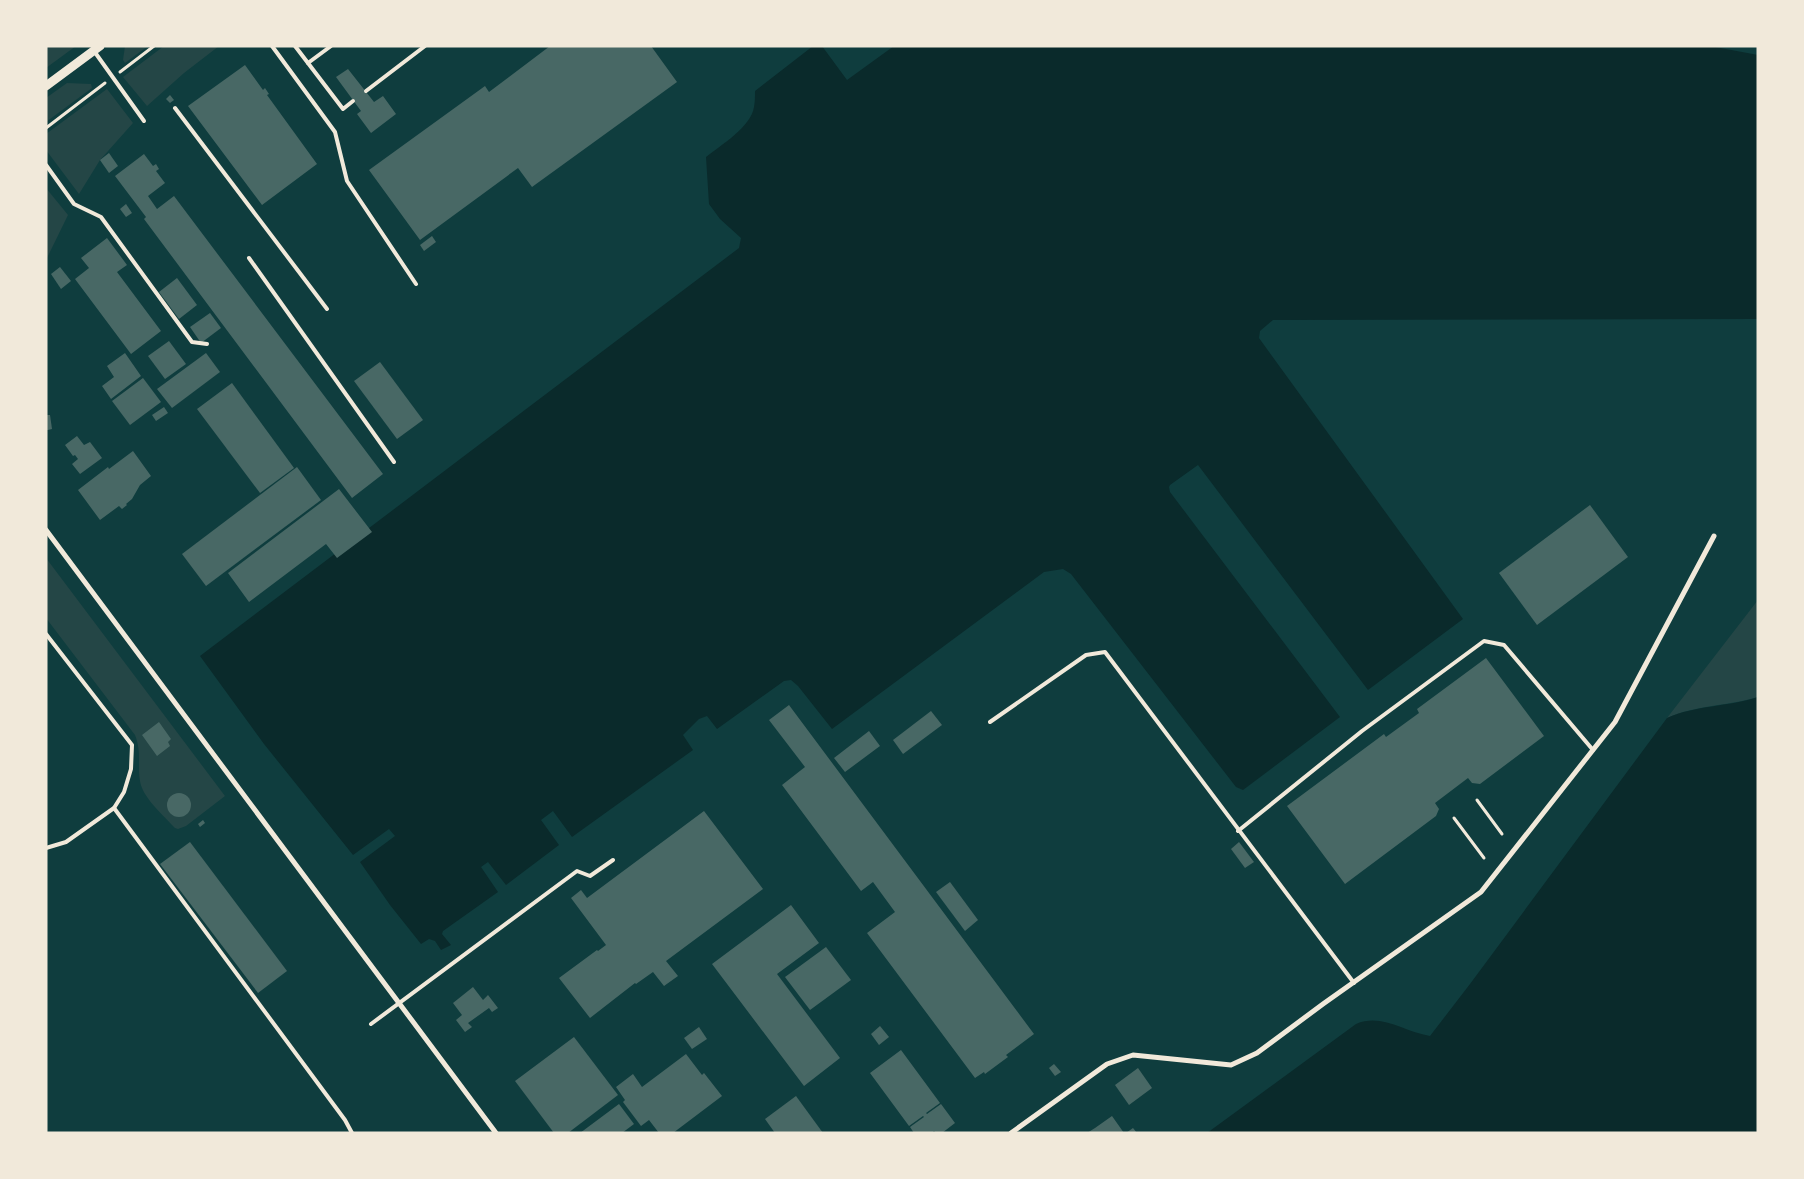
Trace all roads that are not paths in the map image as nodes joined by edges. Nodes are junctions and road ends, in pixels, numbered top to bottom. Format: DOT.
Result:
graph roads {
  1 [pos="272,46"];
  2 [pos="295,46"];
  3 [pos="331,46"];
  4 [pos="425,46"];
  5 [pos="97,48"];
  6 [pos="308,63"];
  7 [pos="46,86"];
  8 [pos="366,91"];
  9 [pos="353,101"];
  10 [pos="175,108"];
  11 [pos="144,121"];
  12 [pos="46,165"];
  13 [pos="249,258"];
  14 [pos="416,284"];
  15 [pos="327,309"];
  16 [pos="207,344"];
  17 [pos="394,462"];
  18 [pos="46,530"];
  19 [pos="1714,536"];
  20 [pos="46,634"];
  21 [pos="990,722"];
  22 [pos="1593,750"];
  23 [pos="114,808"];
  24 [pos="1238,831"];
  25 [pos="46,848"];
  26 [pos="613,860"];
  27 [pos="1354,983"];
  28 [pos="398,1003"];
  29 [pos="371,1024"];
  30 [pos="352,1133"];
  31 [pos="496,1133"];
  32 [pos="1011,1133"];
  1 -- 14 [label="lane"];
  2 -- 6 [label="lane"];
  3 -- 6 [label="lane"];
  4 -- 8 [label="lane"];
  5 -- 7 [label="street"];
  5 -- 11 [label="lane"];
  6 -- 9 [label="lane"];
  10 -- 15 [label="lane"];
  12 -- 16 [label="lane"];
  13 -- 17 [label="lane"];
  18 -- 28 [label="street"];
  19 -- 22 [label="street"];
  20 -- 23 [label="lane"];
  21 -- 24 [label="lane"];
  22 -- 24 [label="lane"];
  22 -- 27 [label="street"];
  23 -- 25 [label="lane"];
  23 -- 30 [label="lane"];
  24 -- 27 [label="lane"];
  26 -- 28 [label="lane"];
  27 -- 32 [label="street"];
  28 -- 29 [label="lane"];
  28 -- 31 [label="street"];
}
